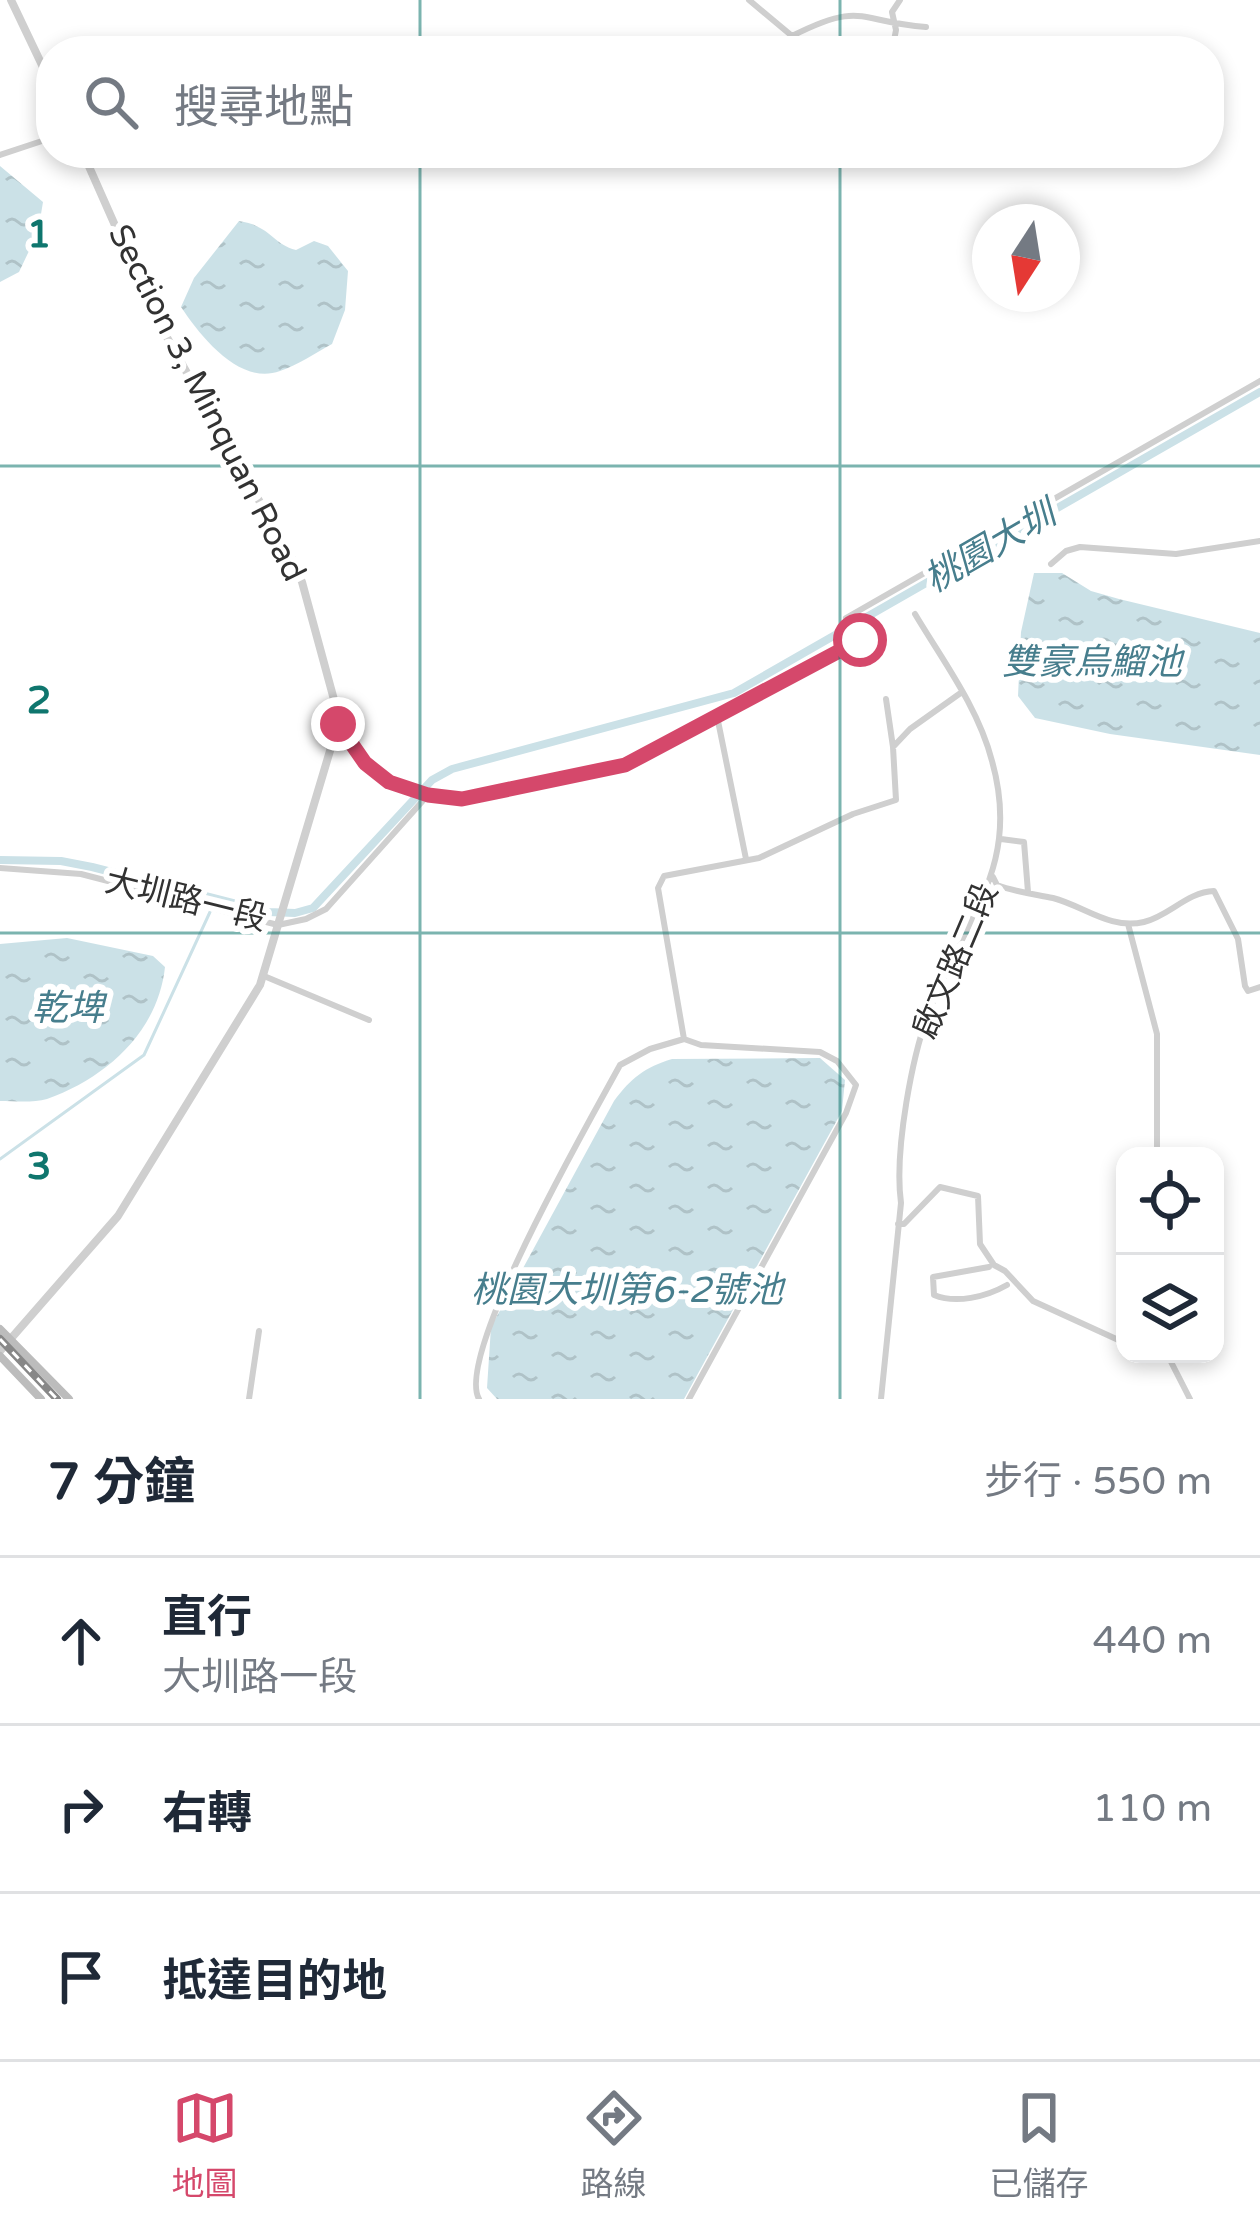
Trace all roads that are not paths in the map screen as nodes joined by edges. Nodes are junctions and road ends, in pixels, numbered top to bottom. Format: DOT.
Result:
graph roads {
  1 [pos="11,0"];
  2 [pos="749,0"];
  3 [pos="900,0"];
  4 [pos="891,21"];
  5 [pos="926,27"];
  6 [pos="792,36"];
  7 [pos="895,36"];
  8 [pos="36,52"];
  9 [pos="36,143"];
  10 [pos="0,154"];
  11 [pos="90,168"];
  12 [pos="1260,381"];
  13 [pos="1260,541"];
  14 [pos="1051,564"];
  15 [pos="915,614"];
  16 [pos="962,692"];
  17 [pos="886,699"];
  18 [pos="717,715"];
  19 [pos="338,724"];
  20 [pos="892,747"];
  21 [pos="426,795"];
  22 [pos="1000,839"];
  23 [pos="746,859"];
  24 [pos="0,868"];
  25 [pos="994,877"];
  26 [pos="1028,892"];
  27 [pos="278,924"];
  28 [pos="1128,924"];
  29 [pos="265,976"];
  30 [pos="1260,987"];
  31 [pos="369,1020"];
  32 [pos="684,1039"];
  33 [pos="1157,1147"];
  34 [pos="898,1224"];
  35 [pos="989,1268"];
  36 [pos="1006,1285"];
  37 [pos="0,1328"];
  38 [pos="259,1331"];
  39 [pos="1116,1339"];
  40 [pos="12,1340"];
  41 [pos="0,1353"];
  42 [pos="1172,1363"];
  43 [pos="41,1399"];
  44 [pos="69,1399"];
  45 [pos="249,1399"];
  46 [pos="479,1399"];
  47 [pos="689,1399"];
  48 [pos="881,1399"];
  49 [pos="1190,1399"];
  1 -- 8 [label="street"];
  2 -- 6 [label="street"];
  3 -- 4 [label="street"];
  4 -- 5 [label="street"];
  4 -- 6 [label="street"];
  4 -- 7 [label="street"];
  9 -- 10 [label="street"];
  11 -- 19 [label="street, Section 3, Minquan Road"];
  12 -- 18 [label="street"];
  13 -- 14 [label="street"];
  15 -- 16 [label="street, 啟文路二段"];
  16 -- 20 [label="street"];
  16 -- 22 [label="street, 啟文路二段"];
  17 -- 20 [label="street"];
  18 -- 21 [label="street"];
  18 -- 23 [label="street"];
  19 -- 21 [label="street"];
  19 -- 27 [label="street"];
  20 -- 23 [label="street"];
  21 -- 27 [label="street, 大圳路一段"];
  22 -- 25 [label="street, 啟文路二段"];
  22 -- 26 [label="street"];
  23 -- 32 [label="street"];
  24 -- 27 [label="street, 大圳路一段"];
  25 -- 26 [label="street"];
  25 -- 34 [label="street, 啟文路二段"];
  26 -- 28 [label="street"];
  27 -- 29 [label="street"];
  28 -- 30 [label="street"];
  28 -- 33 [label="street"];
  29 -- 31 [label="street"];
  29 -- 40 [label="street"];
  32 -- 46 [label="street"];
  32 -- 47 [label="street"];
  34 -- 39 [label="street"];
  34 -- 48 [label="street, 啟文路二段"];
  35 -- 36 [label="street"];
  37 -- 40 [label="main road"];
  38 -- 45 [label="street"];
  40 -- 41 [label="street"];
  40 -- 44 [label="main road"];
  41 -- 43 [label="main road"];
  42 -- 49 [label="street"];
}
